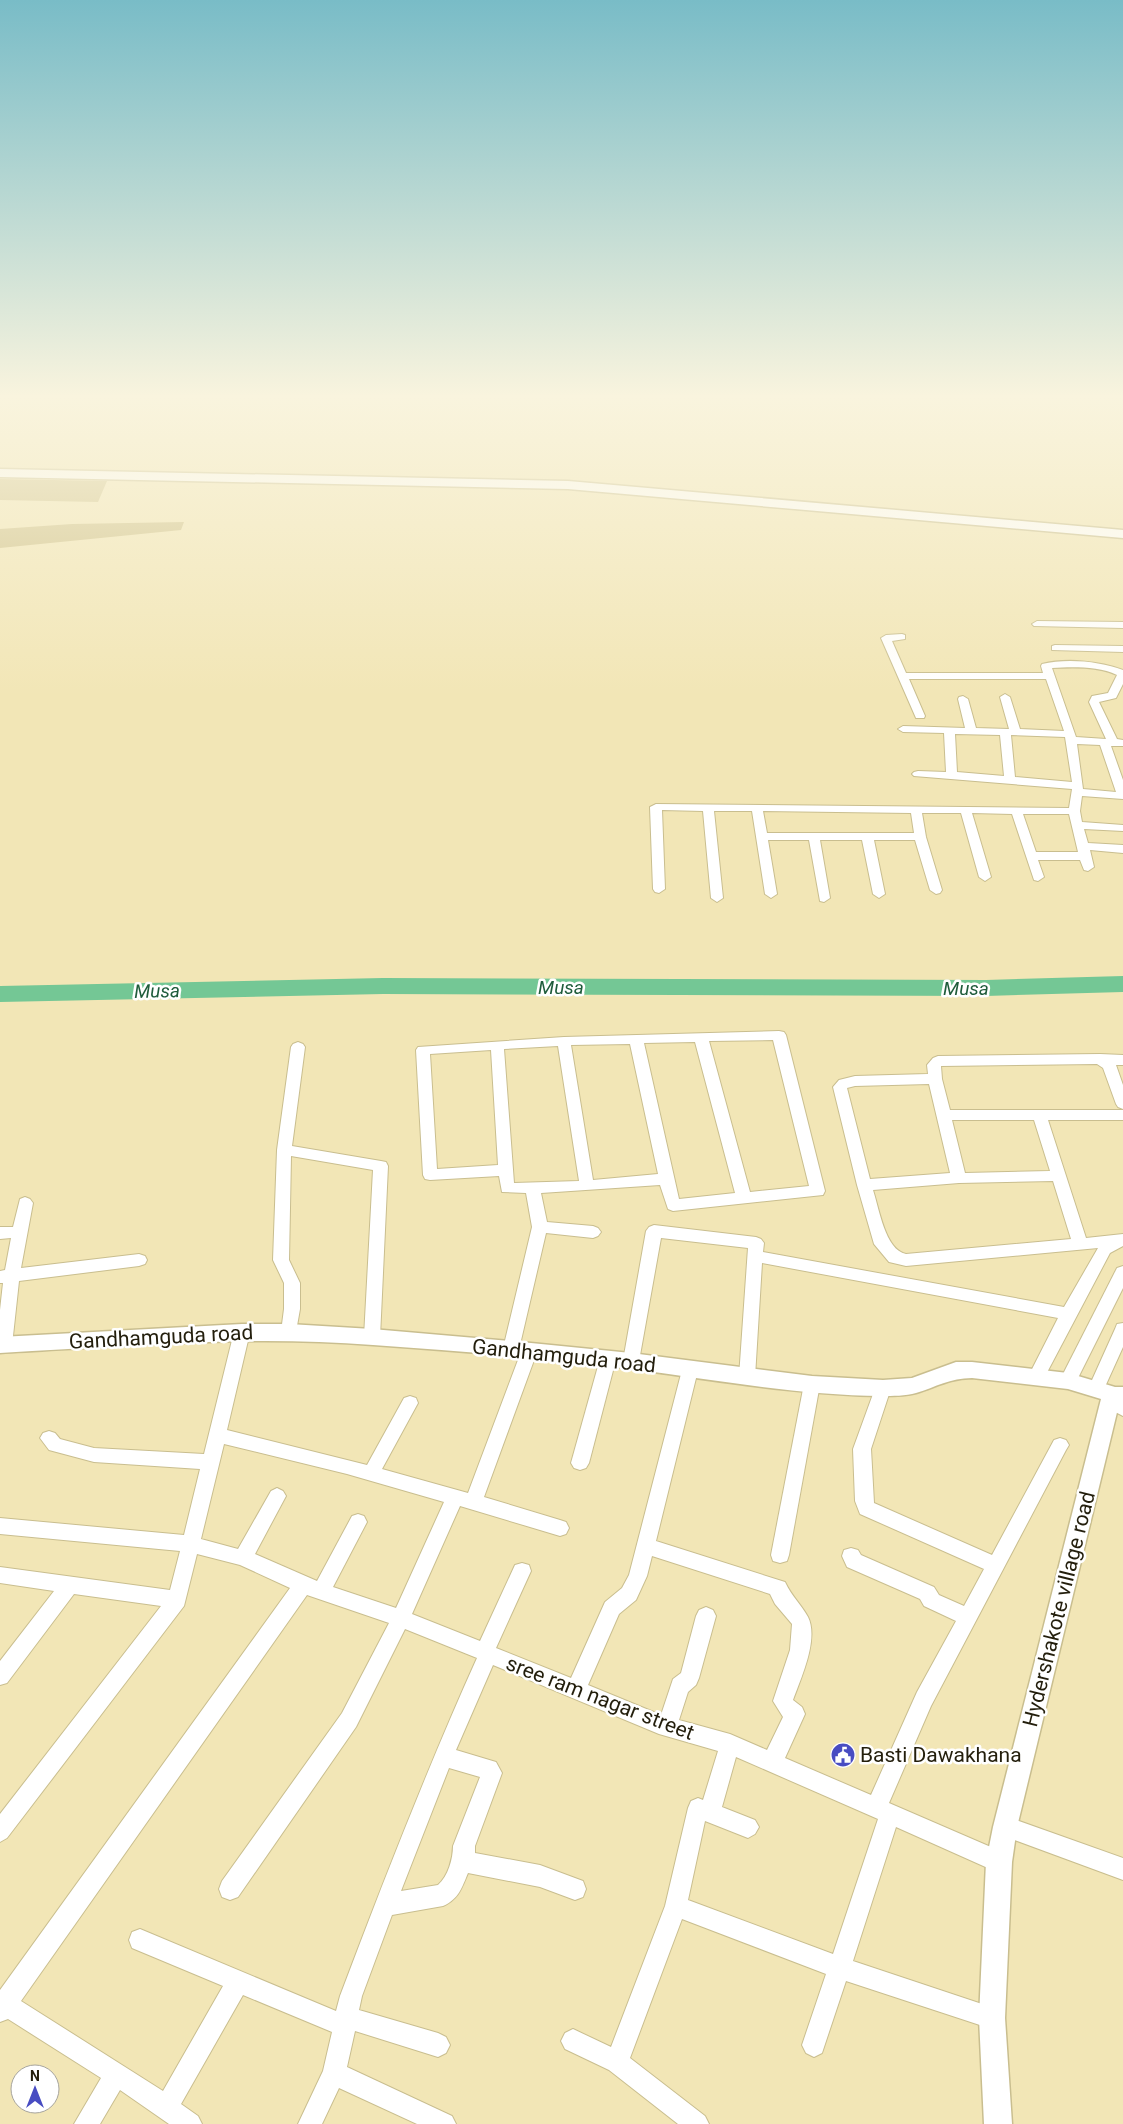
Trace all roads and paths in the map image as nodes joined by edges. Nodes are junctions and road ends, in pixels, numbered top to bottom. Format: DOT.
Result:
graph roads {
  1 [pos="694,496"];
  2 [pos="755,496"];
  3 [pos="1123,528"];
  4 [pos="1123,534"];
  5 [pos="1037,624"];
  6 [pos="1123,625"];
  7 [pos="902,637"];
  8 [pos="1055,648"];
  9 [pos="1123,649"];
  10 [pos="1123,674"];
  11 [pos="902,676"];
  12 [pos="1048,676"];
  13 [pos="1005,697"];
  14 [pos="963,699"];
  15 [pos="920,716"];
  16 [pos="903,729"];
  17 [pos="949,729"];
  18 [pos="971,730"];
  19 [pos="1010,732"];
  20 [pos="1071,737"];
  21 [pos="1113,742"];
  22 [pos="1111,761"];
  23 [pos="1123,761"];
  24 [pos="918,774"];
  25 [pos="952,775"];
  26 [pos="1010,779"];
  27 [pos="1077,789"];
  28 [pos="1123,796"];
  29 [pos="708,807"];
  30 [pos="758,808"];
  31 [pos="916,809"];
  32 [pos="965,809"];
  33 [pos="1016,810"];
  34 [pos="1074,811"];
  35 [pos="1076,825"];
  36 [pos="1123,828"];
  37 [pos="762,836"];
  38 [pos="814,836"];
  39 [pos="867,836"];
  40 [pos="920,837"];
  41 [pos="1123,849"];
  42 [pos="1031,856"];
  43 [pos="1085,856"];
  44 [pos="984,877"];
  45 [pos="1038,877"];
  46 [pos="659,889"];
  47 [pos="936,890"];
  48 [pos="771,894"];
  49 [pos="879,894"];
  50 [pos="717,898"];
  51 [pos="824,898"];
  52 [pos="636,1038"];
  53 [pos="701,1038"];
  54 [pos="564,1041"];
  55 [pos="497,1045"];
  56 [pos="298,1047"];
  57 [pos="1104,1060"];
  58 [pos="1123,1060"];
  59 [pos="935,1079"];
  60 [pos="1122,1099"];
  61 [pos="943,1115"];
  62 [pos="1123,1115"];
  63 [pos="1040,1116"];
  64 [pos="284,1150"];
  65 [pos="506,1170"];
  66 [pos="1059,1176"];
  67 [pos="959,1178"];
  68 [pos="666,1179"];
  69 [pos="864,1185"];
  70 [pos="587,1186"];
  71 [pos="532,1188"];
  72 [pos="744,1199"];
  73 [pos="25,1204"];
  74 [pos="540,1227"];
  75 [pos="20,1232"];
  76 [pos="594,1232"];
  77 [pos="0,1233"];
  78 [pos="1121,1242"];
  79 [pos="1081,1245"];
  80 [pos="754,1256"];
  81 [pos="139,1260"];
  82 [pos="1123,1272"];
  83 [pos="6,1277"];
  84 [pos="1068,1314"];
  85 [pos="1123,1329"];
  86 [pos="242,1332"];
  87 [pos="289,1332"];
  88 [pos="372,1337"];
  89 [pos="2,1345"];
  90 [pos="520,1351"];
  91 [pos="608,1359"];
  92 [pos="631,1361"];
  93 [pos="690,1370"];
  94 [pos="747,1377"];
  95 [pos="1036,1377"];
  96 [pos="1068,1381"];
  97 [pos="812,1384"];
  98 [pos="883,1388"];
  99 [pos="1113,1398"];
  100 [pos="410,1403"];
  101 [pos="218,1435"];
  102 [pos="49,1438"];
  103 [pos="1060,1445"];
  104 [pos="210,1462"];
  105 [pos="580,1463"];
  106 [pos="371,1473"];
  107 [pos="277,1496"];
  108 [pos="465,1499"];
  109 [pos="358,1522"];
  110 [pos="0,1526"];
  111 [pos="560,1528"];
  112 [pos="194,1545"];
  113 [pos="646,1546"];
  114 [pos="780,1555"];
  115 [pos="851,1556"];
  116 [pos="242,1558"];
  117 [pos="995,1565"];
  118 [pos="522,1571"];
  119 [pos="0,1575"];
  120 [pos="70,1585"];
  121 [pos="312,1588"];
  122 [pos="177,1600"];
  123 [pos="706,1616"];
  124 [pos="401,1618"];
  125 [pos="969,1618"];
  126 [pos="486,1654"];
  127 [pos="0,1676"];
  128 [pos="576,1690"];
  129 [pos="667,1726"];
  130 [pos="730,1744"];
  131 [pos="443,1756"];
  132 [pos="772,1763"];
  133 [pos="883,1811"];
  134 [pos="710,1812"];
  135 [pos="748,1827"];
  136 [pos="1005,1827"];
  137 [pos="0,1831"];
  138 [pos="464,1858"];
  139 [pos="999,1862"];
  140 [pos="1123,1869"];
  141 [pos="230,1889"];
  142 [pos="575,1889"];
  143 [pos="385,1905"];
  144 [pos="676,1906"];
  145 [pos="140,1940"];
  146 [pos="839,1967"];
  147 [pos="238,1982"];
  148 [pos="2,2005"];
  149 [pos="992,2018"];
  150 [pos="344,2021"];
  151 [pos="573,2041"];
  152 [pos="438,2045"];
  153 [pos="814,2045"];
  154 [pos="617,2062"];
  155 [pos="334,2073"];
  156 [pos="117,2074"];
  157 [pos="166,2108"];
  158 [pos="86,2124"];
  159 [pos="190,2124"];
  160 [pos="310,2124"];
  161 [pos="444,2124"];
  162 [pos="697,2124"];
  163 [pos="998,2124"];
  1 -- 4 [label="main road"];
  2 -- 3 [label="main road"];
  5 -- 6 [label="street"];
  7 -- 11 [label="street"];
  8 -- 9 [label="street"];
  10 -- 12 [label="street"];
  10 -- 21 [label="street"];
  11 -- 12 [label="street"];
  11 -- 15 [label="street"];
  12 -- 20 [label="street"];
  13 -- 19 [label="street"];
  14 -- 18 [label="street"];
  16 -- 17 [label="street"];
  17 -- 18 [label="street"];
  17 -- 25 [label="street"];
  18 -- 19 [label="street"];
  19 -- 20 [label="street"];
  19 -- 26 [label="street"];
  20 -- 21 [label="street"];
  20 -- 27 [label="street"];
  21 -- 22 [label="street"];
  22 -- 23 [label="street"];
  22 -- 28 [label="street"];
  24 -- 25 [label="street"];
  25 -- 26 [label="street"];
  26 -- 27 [label="street"];
  27 -- 28 [label="street"];
  27 -- 34 [label="street"];
  29 -- 30 [label="street"];
  29 -- 46 [label="street"];
  29 -- 50 [label="street"];
  30 -- 31 [label="street"];
  30 -- 37 [label="street"];
  31 -- 32 [label="street"];
  31 -- 40 [label="street"];
  32 -- 33 [label="street"];
  32 -- 44 [label="street"];
  33 -- 34 [label="street"];
  33 -- 42 [label="street"];
  34 -- 35 [label="street"];
  35 -- 36 [label="street"];
  35 -- 43 [label="street"];
  37 -- 38 [label="street"];
  37 -- 48 [label="street"];
  38 -- 39 [label="street"];
  38 -- 51 [label="street"];
  39 -- 40 [label="street"];
  39 -- 49 [label="street"];
  40 -- 47 [label="street"];
  41 -- 43 [label="street"];
  42 -- 43 [label="street"];
  42 -- 45 [label="street"];
  52 -- 53 [label="street"];
  52 -- 54 [label="street"];
  52 -- 68 [label="street"];
  53 -- 72 [label="street"];
  53 -- 72 [label="street"];
  54 -- 55 [label="street"];
  54 -- 70 [label="street"];
  55 -- 65 [label="street"];
  55 -- 65 [label="street"];
  56 -- 64 [label="street"];
  57 -- 58 [label="street"];
  57 -- 59 [label="street"];
  57 -- 60 [label="street"];
  59 -- 61 [label="street"];
  59 -- 69 [label="street"];
  61 -- 63 [label="street"];
  61 -- 67 [label="street"];
  62 -- 63 [label="street"];
  63 -- 66 [label="street"];
  64 -- 87 [label="street"];
  64 -- 88 [label="street"];
  65 -- 71 [label="street"];
  66 -- 67 [label="street"];
  66 -- 79 [label="street"];
  67 -- 69 [label="street"];
  68 -- 70 [label="street"];
  68 -- 72 [label="street"];
  69 -- 79 [label="street"];
  70 -- 71 [label="street"];
  71 -- 74 [label="street"];
  73 -- 75 [label="street"];
  74 -- 76 [label="street"];
  74 -- 90 [label="street"];
  75 -- 77 [label="street"];
  75 -- 83 [label="street"];
  78 -- 79 [label="street"];
  78 -- 84 [label="street"];
  80 -- 84 [label="street"];
  80 -- 92 [label="street"];
  80 -- 94 [label="street"];
  81 -- 83 [label="street"];
  82 -- 96 [label="street"];
  83 -- 89 [label="street"];
  84 -- 95 [label="street"];
  85 -- 99 [label="street"];
  86 -- 87 [label="street, Gandhamguda road"];
  86 -- 89 [label="street, Gandhamguda road"];
  86 -- 101 [label="street"];
  87 -- 88 [label="street, Gandhamguda road"];
  88 -- 90 [label="street, Gandhamguda road"];
  90 -- 91 [label="street, Gandhamguda road"];
  90 -- 108 [label="street"];
  91 -- 92 [label="street, Gandhamguda road"];
  91 -- 105 [label="street"];
  92 -- 93 [label="street, Gandhamguda road"];
  93 -- 94 [label="street, Gandhamguda road"];
  93 -- 113 [label="street"];
  94 -- 97 [label="street, Gandhamguda road"];
  95 -- 96 [label="street, Gandhamguda road"];
  95 -- 98 [label="street, Gandhamguda road"];
  96 -- 99 [label="street, Gandhamguda road"];
  97 -- 98 [label="street, Gandhamguda road"];
  97 -- 114 [label="street"];
  98 -- 117 [label="street"];
  99 -- 136 [label="street, Hydershakote village road"];
  100 -- 106 [label="street"];
  101 -- 104 [label="street"];
  101 -- 106 [label="street"];
  102 -- 104 [label="street"];
  103 -- 117 [label="street"];
  104 -- 112 [label="street"];
  106 -- 108 [label="street"];
  107 -- 116 [label="street"];
  108 -- 111 [label="street"];
  108 -- 124 [label="street"];
  109 -- 121 [label="street"];
  110 -- 112 [label="street, sree ram nagar street"];
  112 -- 116 [label="street, sree ram nagar street"];
  112 -- 122 [label="street"];
  113 -- 128 [label="street"];
  113 -- 132 [label="street"];
  115 -- 125 [label="street"];
  116 -- 121 [label="street, sree ram nagar street"];
  117 -- 125 [label="street"];
  118 -- 126 [label="street"];
  119 -- 120 [label="street"];
  120 -- 122 [label="street"];
  120 -- 127 [label="street"];
  121 -- 124 [label="street, sree ram nagar street"];
  121 -- 148 [label="street"];
  122 -- 137 [label="street"];
  123 -- 129 [label="street"];
  124 -- 126 [label="street, sree ram nagar street"];
  124 -- 141 [label="street"];
  125 -- 133 [label="street"];
  126 -- 128 [label="street, sree ram nagar street"];
  126 -- 131 [label="street"];
  128 -- 129 [label="street, sree ram nagar street"];
  129 -- 130 [label="street, sree ram nagar street"];
  130 -- 132 [label="street, sree ram nagar street"];
  130 -- 134 [label="street"];
  131 -- 138 [label="street"];
  131 -- 143 [label="street"];
  132 -- 133 [label="street, sree ram nagar street"];
  133 -- 139 [label="street, sree ram nagar street"];
  133 -- 146 [label="street"];
  134 -- 135 [label="street"];
  134 -- 144 [label="street"];
  136 -- 139 [label="street, Hydershakote village road"];
  136 -- 140 [label="street"];
  138 -- 142 [label="street"];
  138 -- 143 [label="street"];
  139 -- 149 [label="street, Hydershakote village road"];
  143 -- 150 [label="street"];
  144 -- 146 [label="street"];
  144 -- 154 [label="street"];
  145 -- 147 [label="street"];
  146 -- 149 [label="street"];
  146 -- 153 [label="street"];
  147 -- 150 [label="street"];
  147 -- 157 [label="street"];
  148 -- 156 [label="street"];
  149 -- 163 [label="street, Hydershakote village road"];
  150 -- 152 [label="street"];
  150 -- 155 [label="street"];
  151 -- 154 [label="street"];
  154 -- 162 [label="street"];
  155 -- 160 [label="street"];
  155 -- 161 [label="street"];
  156 -- 157 [label="street"];
  156 -- 158 [label="street"];
  157 -- 159 [label="street"];
}
